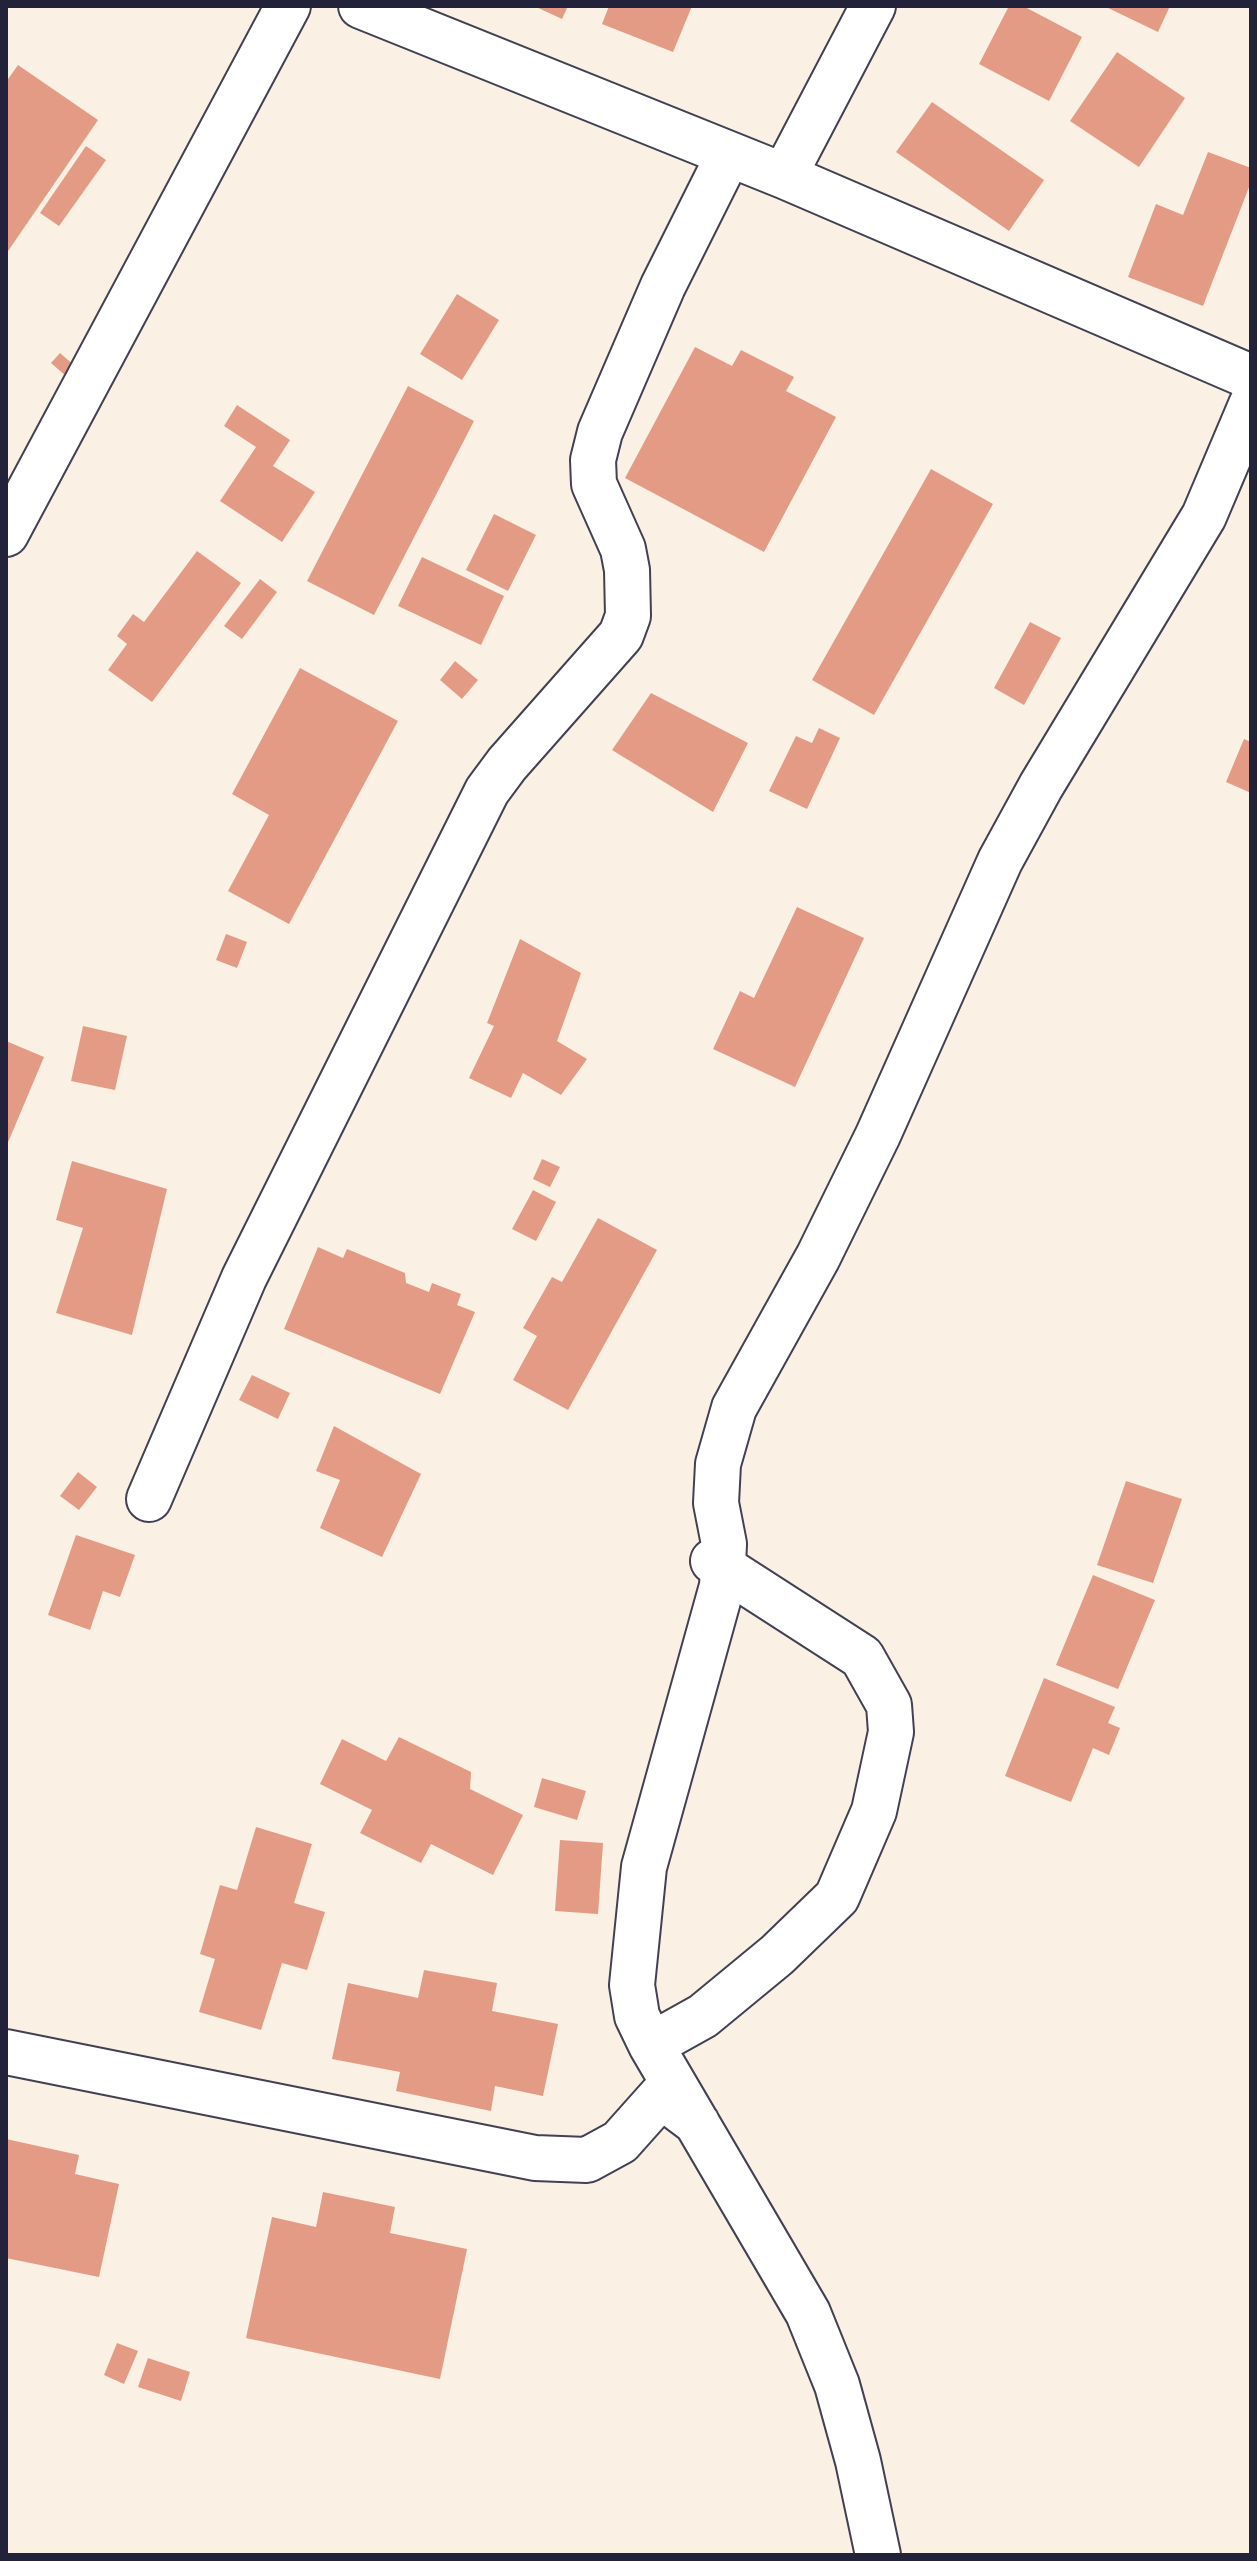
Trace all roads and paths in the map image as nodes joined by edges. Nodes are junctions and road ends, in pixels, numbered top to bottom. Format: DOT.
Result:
graph roads {
  1 [pos="288,6"];
  2 [pos="361,6"];
  3 [pos="873,6"];
  4 [pos="728,156"];
  5 [pos="784,176"];
  6 [pos="1251,377"];
  7 [pos="1251,405"];
  8 [pos="6,534"];
  9 [pos="149,1499"];
  10 [pos="719,1565"];
  11 [pos="651,2045"];
  12 [pos="6,2052"];
  13 [pos="697,2123"];
  14 [pos="878,2555"];
  1 -- 8 [label="street"];
  2 -- 4 [label="street"];
  3 -- 5 [label="street"];
  4 -- 5 [label="street"];
  4 -- 9 [label="street"];
  5 -- 6 [label="street"];
  7 -- 10 [label="street"];
  10 -- 11 [label="street"];
  10 -- 11 [label="street"];
  11 -- 13 [label="street"];
  12 -- 13 [label="street"];
  13 -- 14 [label="street"];
}
